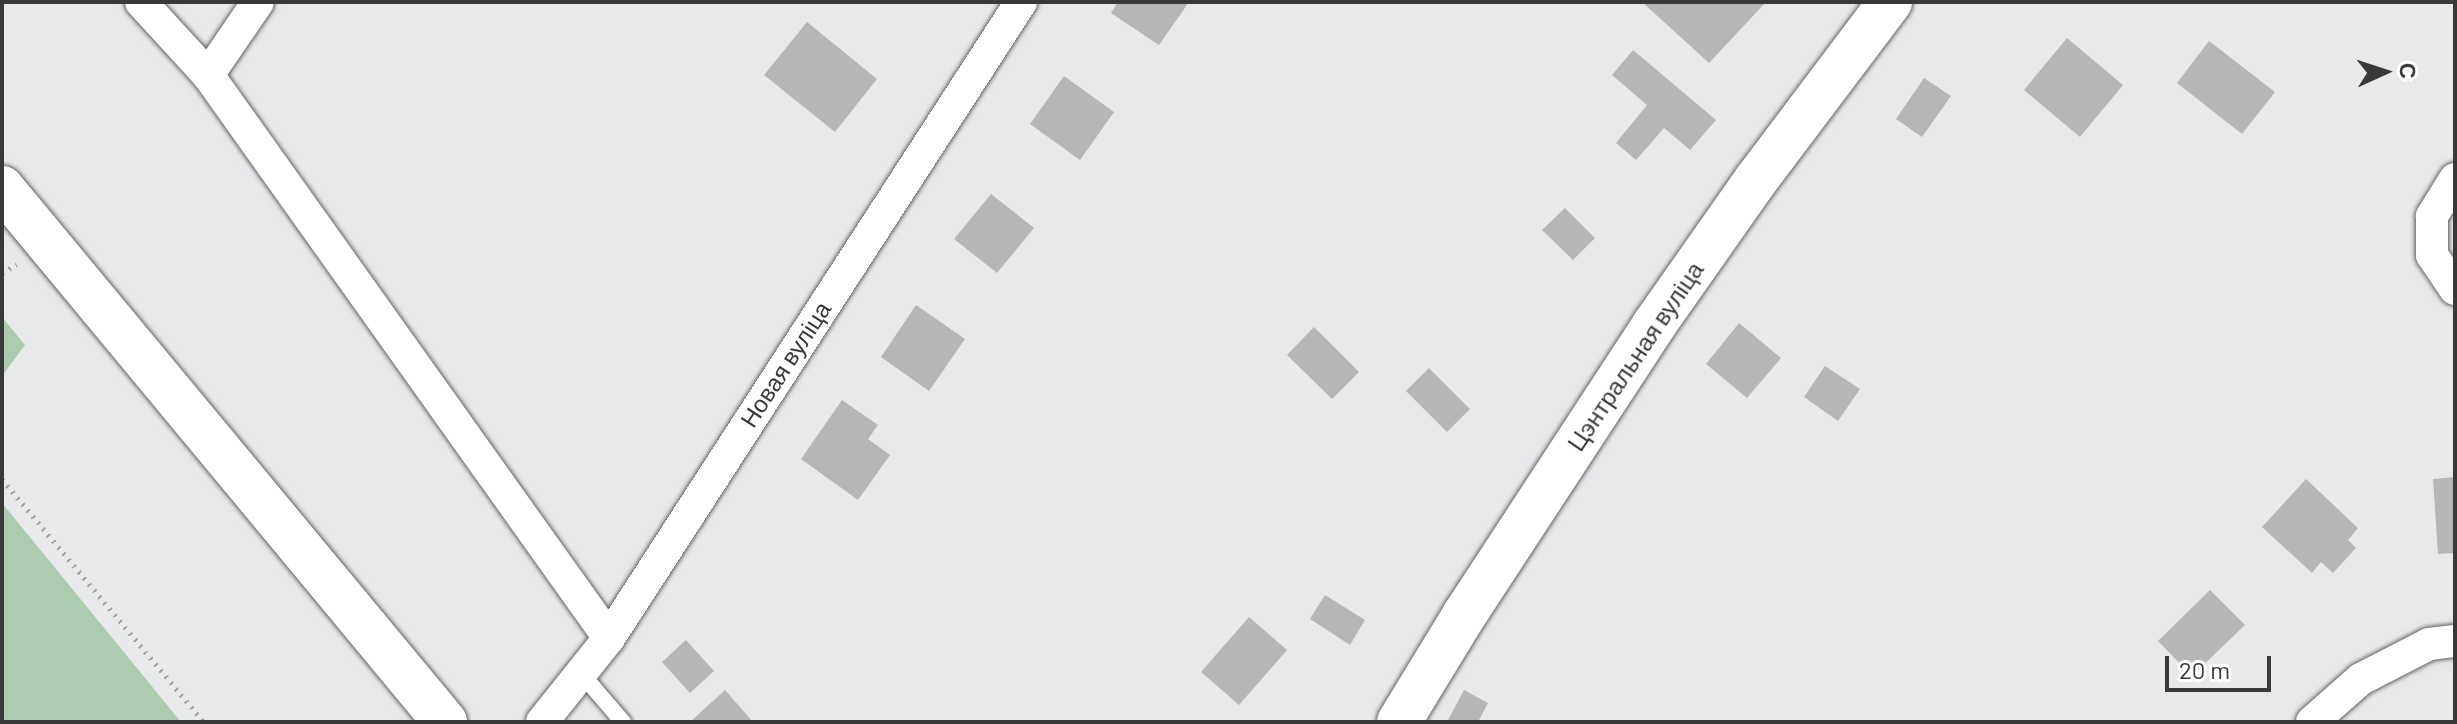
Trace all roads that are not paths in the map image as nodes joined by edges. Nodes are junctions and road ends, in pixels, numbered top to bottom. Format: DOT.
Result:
graph roads {
  1 [pos="141,2"];
  2 [pos="258,2"];
  3 [pos="1021,2"];
  4 [pos="1890,2"];
  5 [pos="208,75"];
  6 [pos="2455,179"];
  7 [pos="2,188"];
  8 [pos="2455,289"];
  9 [pos="609,638"];
  10 [pos="2455,641"];
  11 [pos="581,673"];
  12 [pos="445,722"];
  13 [pos="542,722"];
  14 [pos="623,722"];
  15 [pos="1399,722"];
  16 [pos="2312,722"];
  1 -- 5 [label="street"];
  2 -- 5 [label="street"];
  3 -- 9 [label="street, Новая вуліца"];
  4 -- 15 [label="street, Цэнтральная вуліца"];
  5 -- 9 [label="street"];
  6 -- 8 [label="street"];
  7 -- 12 [label="street"];
  9 -- 11 [label="street, Новая вуліца"];
  10 -- 16 [label="street"];
  11 -- 13 [label="street, Новая вуліца"];
  11 -- 14 [label="lane"];
}
